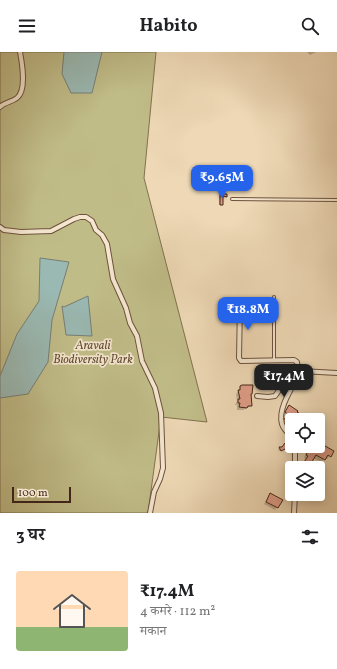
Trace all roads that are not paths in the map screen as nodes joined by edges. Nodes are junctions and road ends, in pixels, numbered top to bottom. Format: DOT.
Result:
graph roads {
  1 [pos="20,52"];
  2 [pos="0,107"];
  3 [pos="232,199"];
  4 [pos="337,200"];
  5 [pos="0,227"];
  6 [pos="274,296"];
  7 [pos="240,304"];
  8 [pos="274,361"];
  9 [pos="299,369"];
  10 [pos="337,373"];
  11 [pos="256,396"];
  12 [pos="285,429"];
  13 [pos="295,501"];
  14 [pos="150,513"];
  15 [pos="294,513"];
  1 -- 2 [label="street"];
  3 -- 4 [label="lane"];
  5 -- 14 [label="street"];
  6 -- 8 [label="lane"];
  7 -- 8 [label="street"];
  8 -- 9 [label="street"];
  9 -- 10 [label="street"];
  9 -- 11 [label="street"];
  9 -- 12 [label="street"];
  13 -- 15 [label="street"];
}
